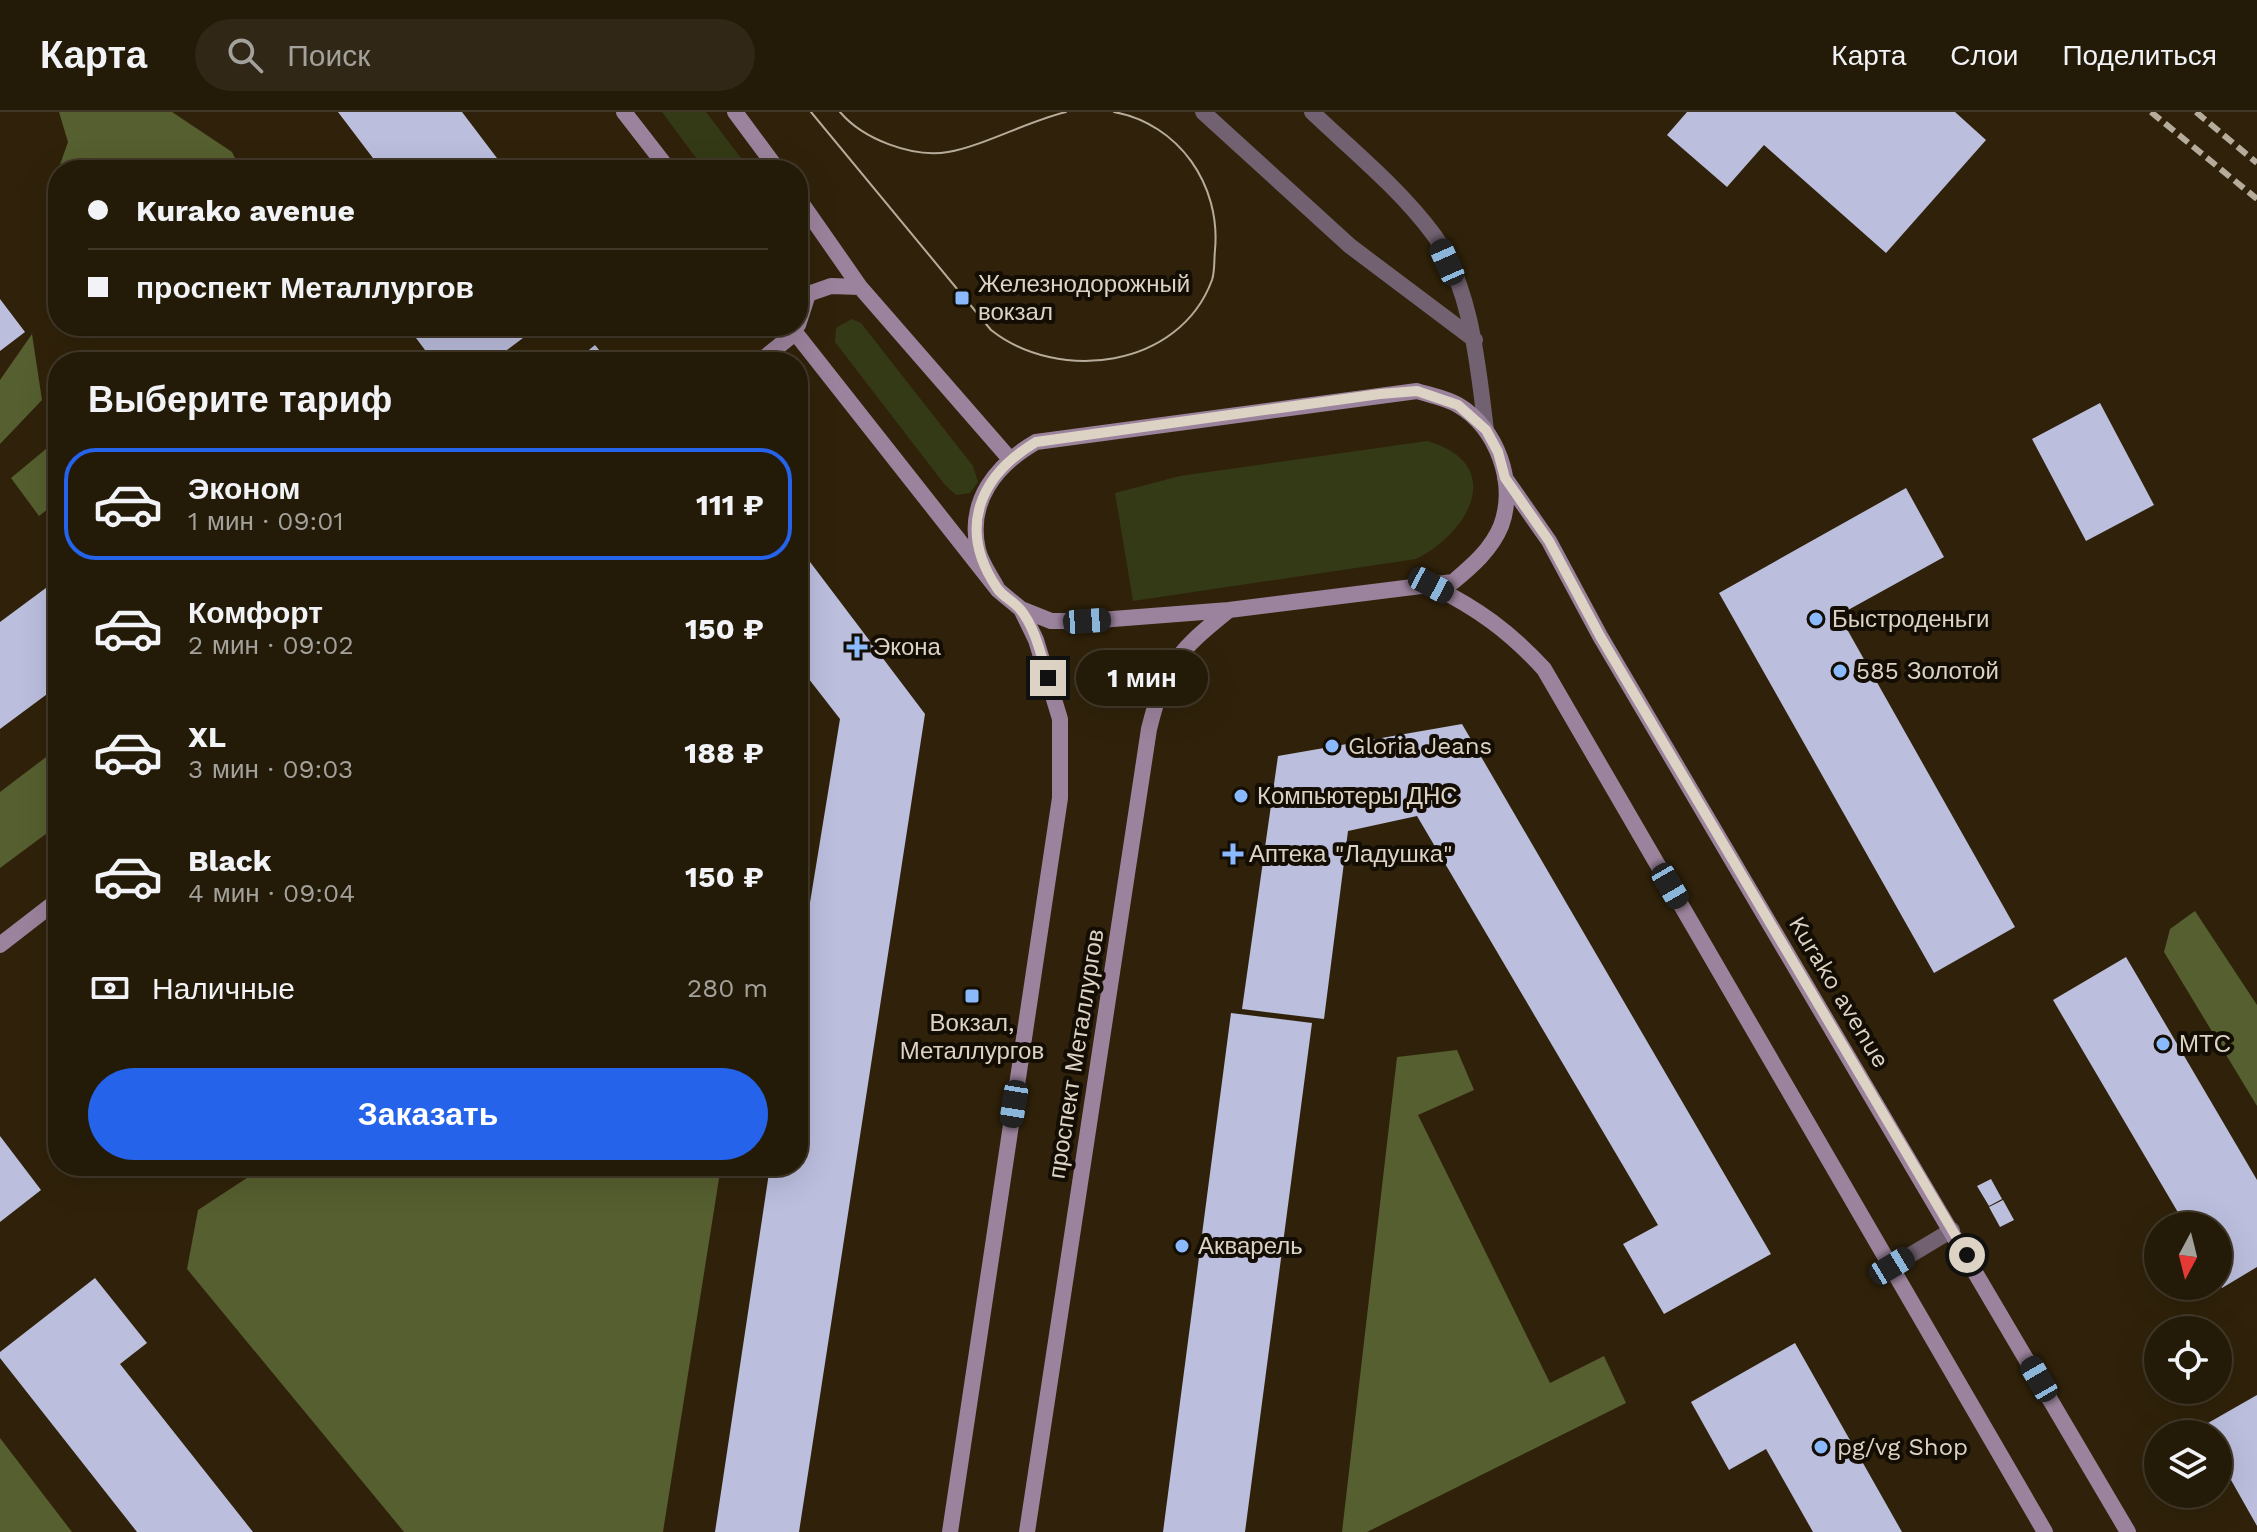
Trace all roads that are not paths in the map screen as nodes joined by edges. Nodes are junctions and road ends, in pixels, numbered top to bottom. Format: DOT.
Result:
graph roads {
  1 [pos="624,112"];
  2 [pos="735,112"];
  3 [pos="1203,112"];
  4 [pos="1312,112"];
  5 [pos="661,160"];
  6 [pos="771,160"];
  7 [pos="808,212"];
  8 [pos="860,287"];
  9 [pos="808,294"];
  10 [pos="787,336"];
  11 [pos="801,336"];
  12 [pos="1475,340"];
  13 [pos="770,352"];
  14 [pos="1486,430"];
  15 [pos="1009,458"];
  16 [pos="1505,478"];
  17 [pos="1431,585"];
  18 [pos="998,590"];
  19 [pos="1021,609"];
  20 [pos="1229,610"];
  21 [pos="48,908"];
  22 [pos="0,945"];
  23 [pos="1952,1230"];
  24 [pos="1892,1266"];
  25 [pos="950,1532"];
  26 [pos="1027,1532"];
  27 [pos="2045,1532"];
  28 [pos="2128,1532"];
  1 -- 5 [label="main road"];
  2 -- 6 [label="main road"];
  3 -- 12 [label="lane"];
  4 -- 12 [label="lane"];
  7 -- 8 [label="main road"];
  8 -- 9 [label="main road"];
  8 -- 15 [label="main road"];
  10 -- 13 [label="main road"];
  11 -- 18 [label="main road"];
  12 -- 14 [label="lane"];
  14 -- 15 [label="main road"];
  14 -- 16 [label="main road"];
  15 -- 18 [label="main road"];
  16 -- 17 [label="main road"];
  16 -- 23 [label="main road, Kurako avenue"];
  17 -- 20 [label="main road"];
  17 -- 24 [label="main road"];
  18 -- 19 [label="main road"];
  19 -- 20 [label="main road"];
  19 -- 25 [label="main road"];
  20 -- 26 [label="main road, проспект Металлургов"];
  21 -- 22 [label="main road"];
  23 -- 24 [label="lane"];
  23 -- 28 [label="main road, Kurako avenue"];
  24 -- 27 [label="main road"];
}
